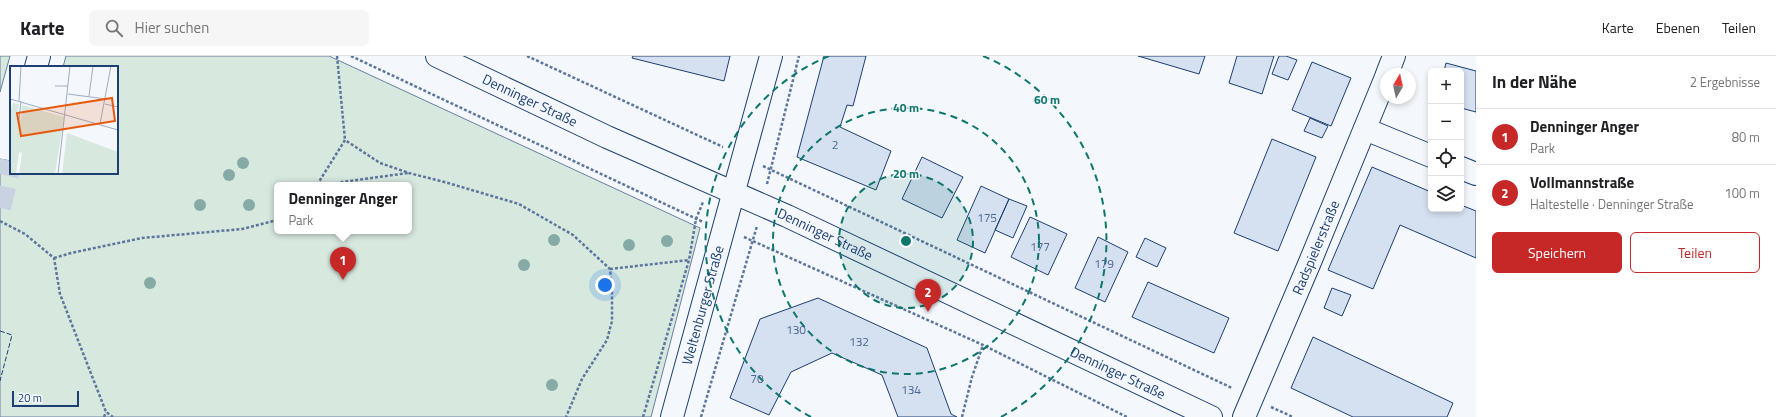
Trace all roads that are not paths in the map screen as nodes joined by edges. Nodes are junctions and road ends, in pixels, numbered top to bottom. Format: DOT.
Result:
graph roads {
  1 [pos="39,56"];
  2 [pos="438,56"];
  3 [pos="771,56"];
  4 [pos="1394,56"];
  5 [pos="36,66"];
  6 [pos="1390,68"];
  7 [pos="1380,92"];
  8 [pos="1365,129"];
  9 [pos="1428,155"];
  10 [pos="1464,169"];
  11 [pos="1476,174"];
  12 [pos="734,192"];
  13 [pos="672,417"];
  14 [pos="1211,417"];
  15 [pos="1244,417"];
  1 -- 5 [label="street"];
  2 -- 12 [label="street, Denninger Straße"];
  3 -- 12 [label="street, Weltenburger Straße"];
  4 -- 6 [label="street, Radspielerstraße"];
  7 -- 8 [label="street, Radspielerstraße"];
  8 -- 9 [label="street"];
  8 -- 15 [label="street, Radspielerstraße"];
  10 -- 11 [label="street"];
  12 -- 13 [label="street, Weltenburger Straße"];
  12 -- 14 [label="street, Denninger Straße"];
}
